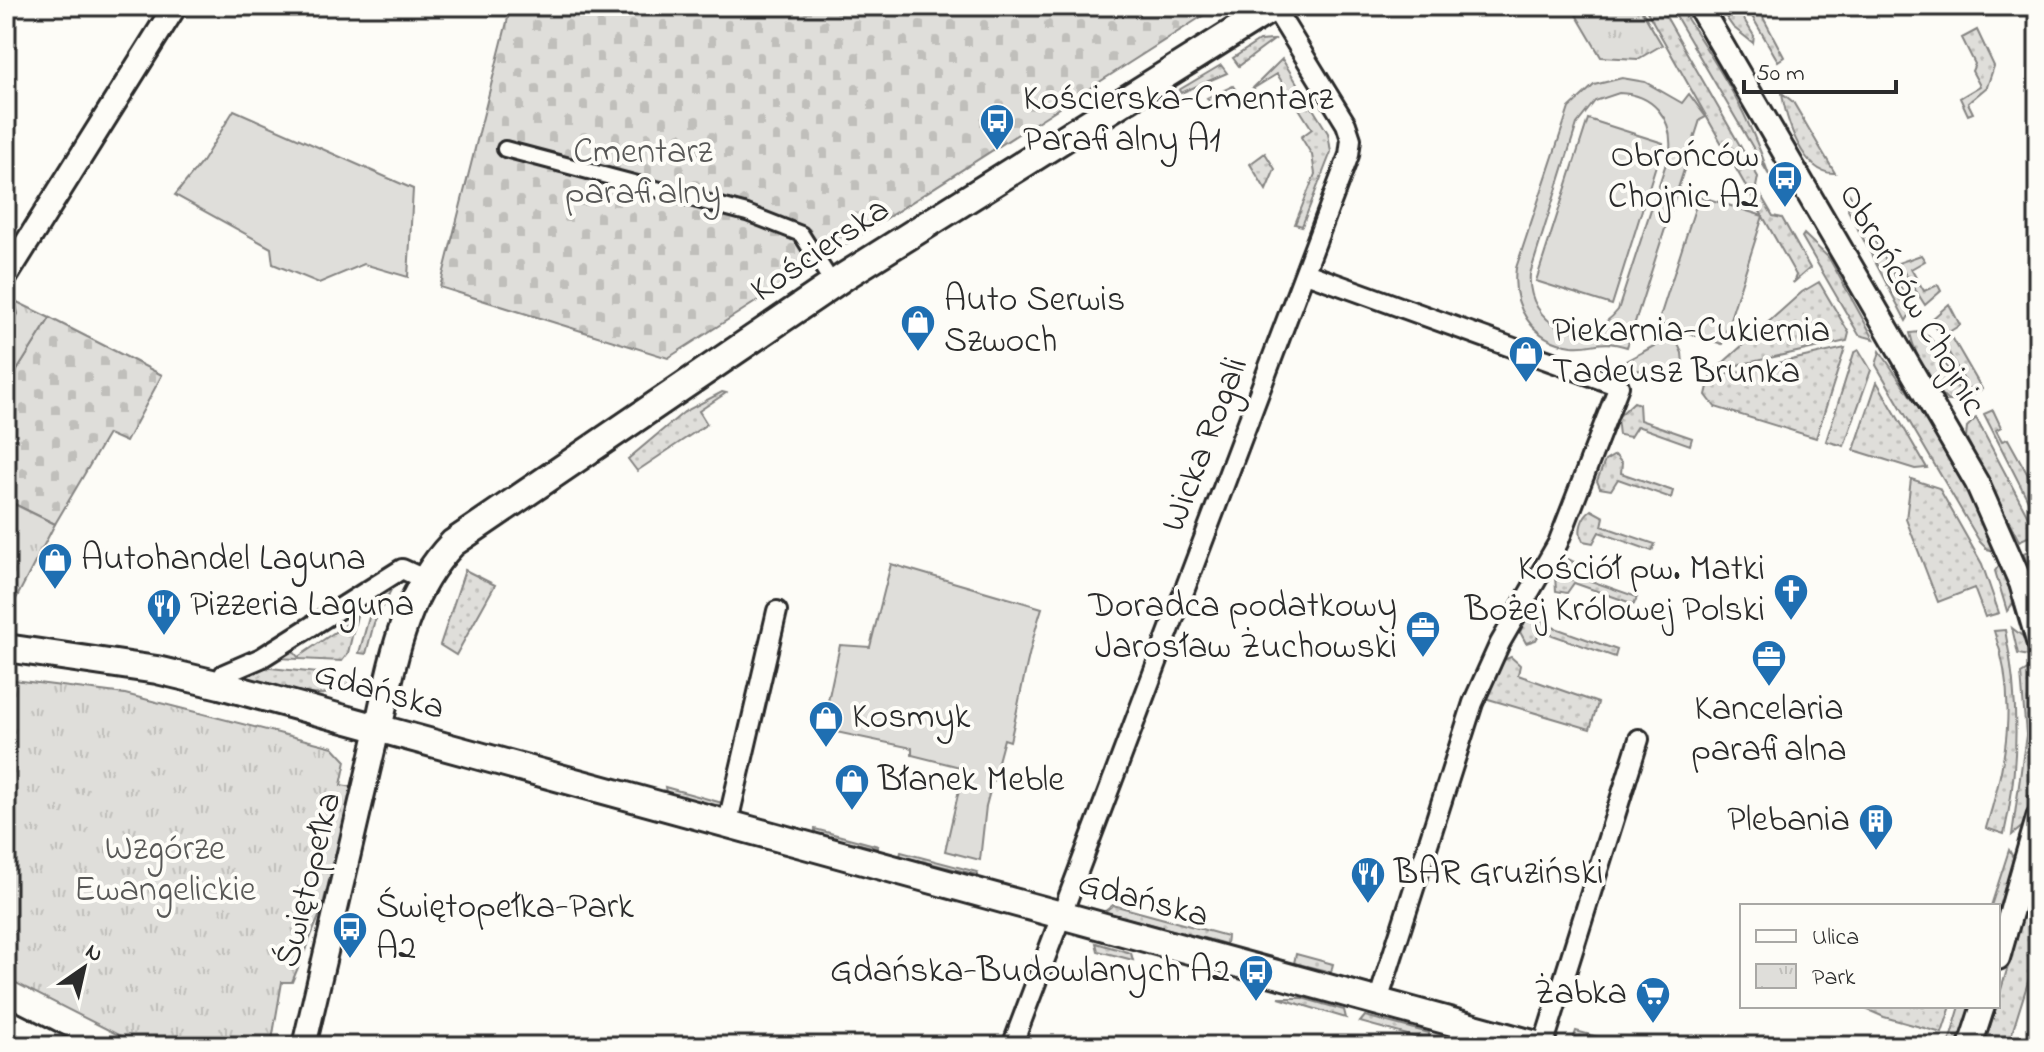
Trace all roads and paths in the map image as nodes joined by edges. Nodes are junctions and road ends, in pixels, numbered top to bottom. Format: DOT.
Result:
graph roads {
  1 [pos="175,6"];
  2 [pos="1275,6"];
  3 [pos="1699,6"];
  4 [pos="505,149"];
  5 [pos="1306,273"];
  6 [pos="6,276"];
  7 [pos="833,284"];
  8 [pos="424,579"];
  9 [pos="777,611"];
  10 [pos="2035,615"];
  11 [pos="2038,641"];
  12 [pos="6,648"];
  13 [pos="220,685"];
  14 [pos="378,729"];
  15 [pos="1639,739"];
  16 [pos="2038,818"];
  17 [pos="727,826"];
  18 [pos="1062,916"];
  19 [pos="2000,951"];
  20 [pos="1378,1001"];
  21 [pos="1982,1008"];
  22 [pos="6,1018"];
  23 [pos="61,1046"];
  24 [pos="304,1046"];
  25 [pos="1012,1046"];
  26 [pos="1541,1046"];
  27 [pos="1970,1046"];
  1 -- 6 [label="street"];
  2 -- 5 [label="street, Wicka Rogali"];
  2 -- 7 [label="main road, Kościerska"];
  3 -- 10 [label="street, Obrońców Chojnic"];
  4 -- 7 [label="street"];
  5 -- 18 [label="street, Wicka Rogali"];
  5 -- 20 [label="street"];
  7 -- 8 [label="main road, Kościerska"];
  8 -- 13 [label="street"];
  8 -- 14 [label="main road, Kościerska"];
  9 -- 17 [label="street"];
  10 -- 11 [label="street, Obrońców Chojnic"];
  12 -- 13 [label="main road, Gdańska"];
  13 -- 14 [label="main road, Gdańska"];
  14 -- 17 [label="main road, Gdańska"];
  14 -- 24 [label="street, Świętopełka"];
  15 -- 26 [label="street"];
  16 -- 19 [label="street"];
  17 -- 18 [label="main road, Gdańska"];
  18 -- 20 [label="main road, Gdańska"];
  18 -- 25 [label="street, Wicka Rogali"];
  20 -- 26 [label="main road, Gdańska"];
  21 -- 27 [label="street"];
  22 -- 23 [label="street"];
}
